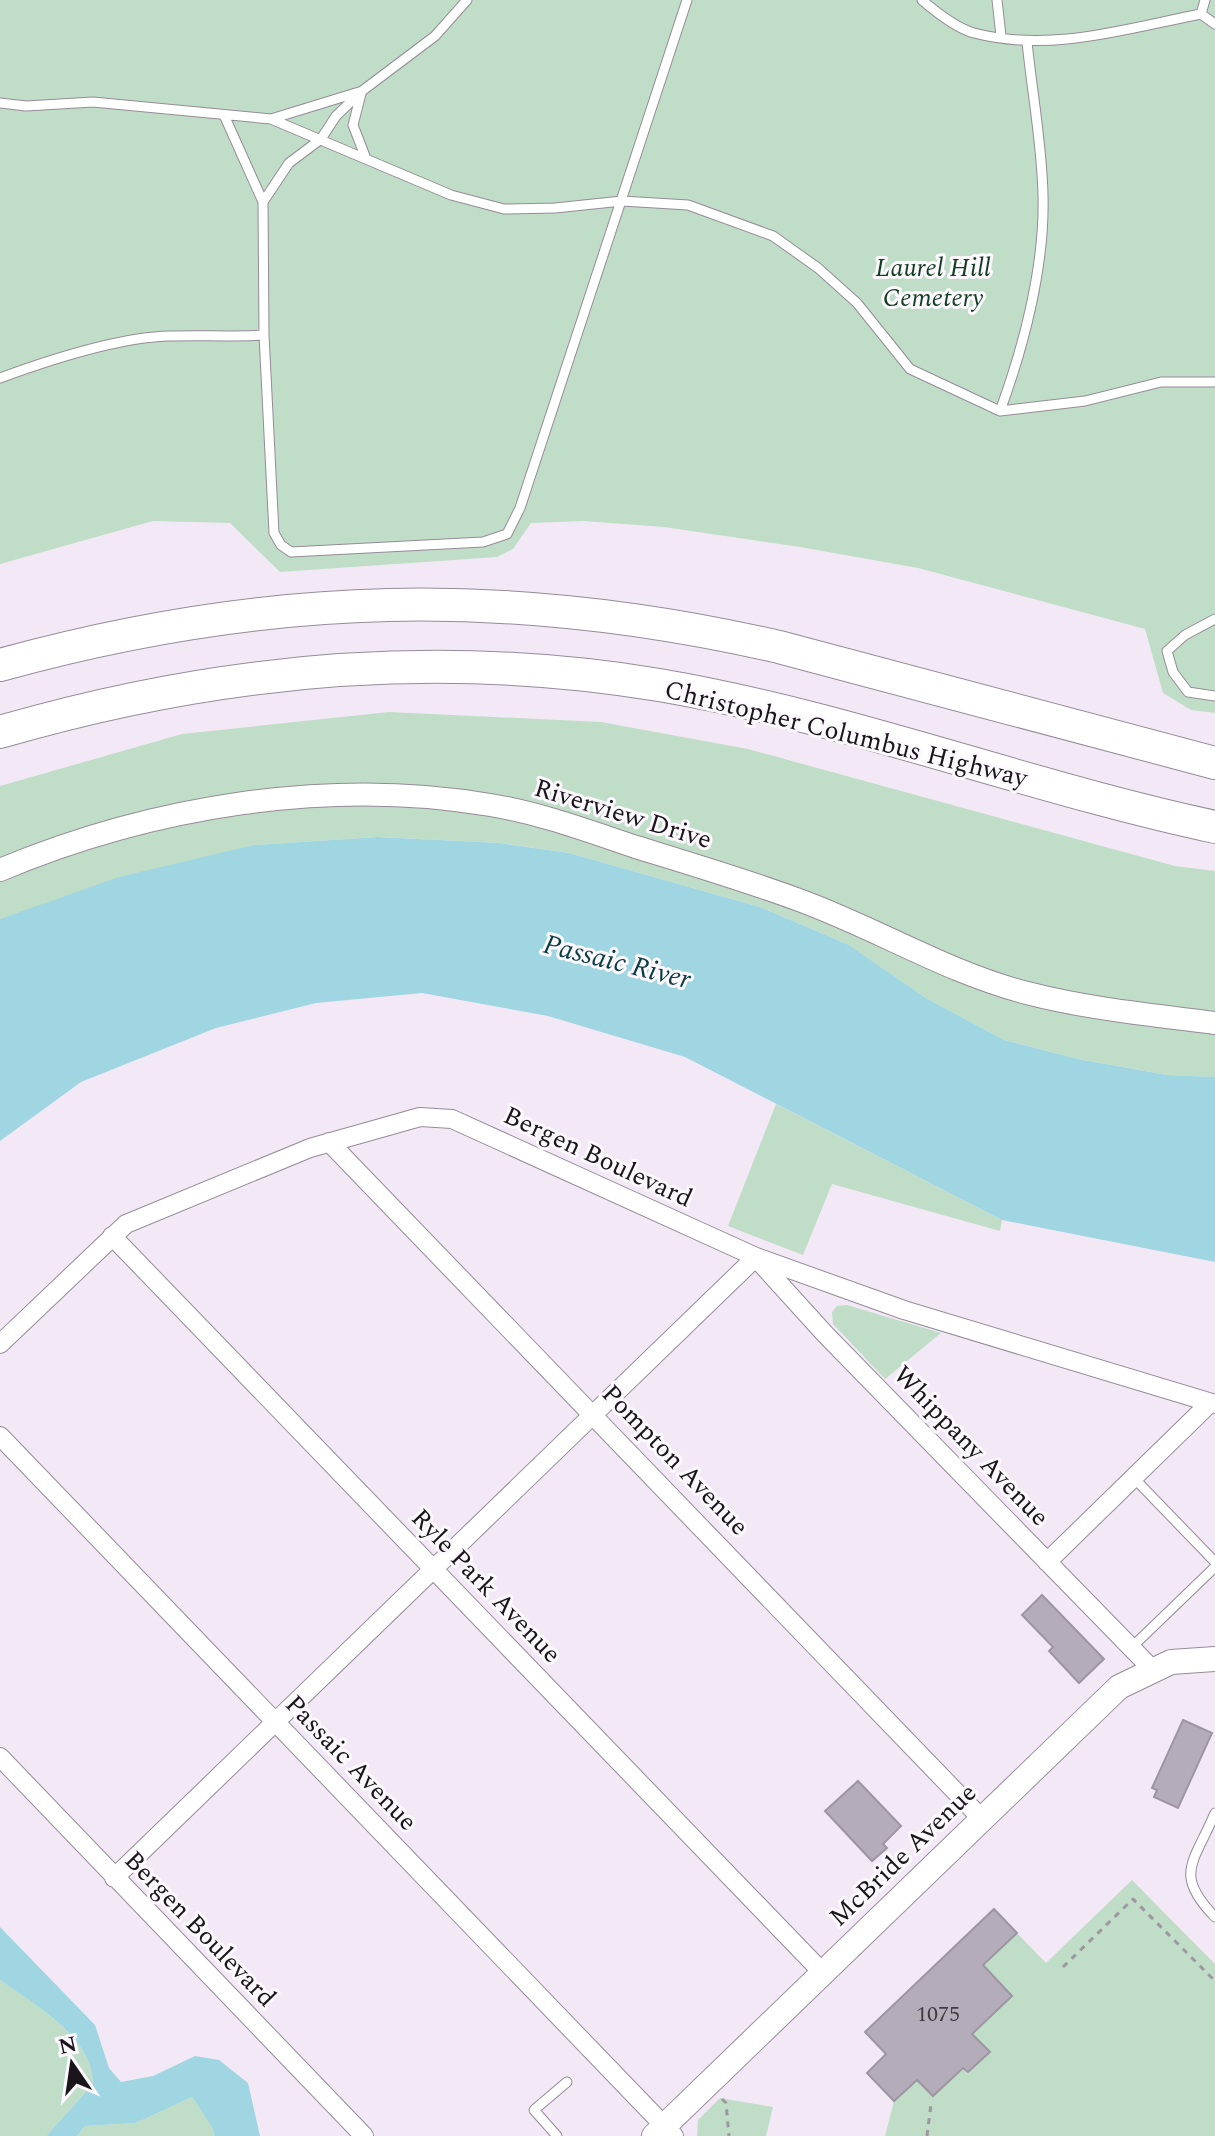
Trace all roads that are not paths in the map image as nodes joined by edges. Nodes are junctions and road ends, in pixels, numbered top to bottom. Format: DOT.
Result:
graph roads {
  1 [pos="467,0"];
  2 [pos="687,0"];
  3 [pos="922,0"];
  4 [pos="997,0"];
  5 [pos="1205,0"];
  6 [pos="1201,14"];
  7 [pos="1215,24"];
  8 [pos="1001,36"];
  9 [pos="1027,42"];
  10 [pos="362,91"];
  11 [pos="0,103"];
  12 [pos="224,115"];
  13 [pos="271,119"];
  14 [pos="321,139"];
  15 [pos="365,156"];
  16 [pos="622,201"];
  17 [pos="263,202"];
  18 [pos="264,335"];
  19 [pos="0,378"];
  20 [pos="1215,382"];
  21 [pos="1000,411"];
  22 [pos="1215,619"];
  23 [pos="0,665"];
  24 [pos="1215,696"];
  25 [pos="0,732"];
  26 [pos="1215,763"];
  27 [pos="1215,827"];
  28 [pos="0,870"];
  29 [pos="1215,1023"];
  30 [pos="329,1142"];
  31 [pos="112,1236"];
  32 [pos="756,1257"];
  33 [pos="0,1344"];
  34 [pos="1212,1404"];
  35 [pos="594,1413"];
  36 [pos="0,1436"];
  37 [pos="1133,1477"];
  38 [pos="1047,1562"];
  39 [pos="1215,1564"];
  40 [pos="433,1569"];
  41 [pos="1131,1648"];
  42 [pos="1215,1659"];
  43 [pos="1152,1669"];
  44 [pos="275,1722"];
  45 [pos="0,1757"];
  46 [pos="1215,1813"];
  47 [pos="981,1818"];
  48 [pos="114,1878"];
  49 [pos="1215,1917"];
  50 [pos="823,1973"];
  51 [pos="567,2082"];
  52 [pos="664,2133"];
  53 [pos="364,2136"];
  54 [pos="557,2136"];
  1 -- 10 [label="lane"];
  2 -- 16 [label="lane"];
  3 -- 8 [label="lane"];
  4 -- 8 [label="lane"];
  5 -- 6 [label="lane"];
  6 -- 7 [label="lane"];
  6 -- 9 [label="lane"];
  8 -- 9 [label="lane"];
  9 -- 21 [label="lane"];
  10 -- 13 [label="lane"];
  10 -- 14 [label="lane"];
  10 -- 15 [label="lane"];
  11 -- 12 [label="lane"];
  12 -- 13 [label="lane"];
  12 -- 17 [label="lane"];
  13 -- 14 [label="lane"];
  14 -- 15 [label="lane"];
  14 -- 17 [label="lane"];
  15 -- 16 [label="lane"];
  16 -- 18 [label="lane"];
  16 -- 21 [label="lane"];
  17 -- 18 [label="lane"];
  18 -- 19 [label="lane"];
  20 -- 21 [label="lane"];
  22 -- 24 [label="lane"];
  23 -- 26 [label="highway"];
  25 -- 27 [label="highway, Christopher Columbus Highway"];
  28 -- 29 [label="street, Riverview Drive"];
  30 -- 31 [label="street, Bergen Boulevard"];
  30 -- 32 [label="street, Bergen Boulevard"];
  30 -- 35 [label="street, Pompton Avenue"];
  31 -- 33 [label="street, Bergen Boulevard"];
  31 -- 40 [label="street, Ryle Park Avenue"];
  32 -- 34 [label="street, Bergen Boulevard"];
  32 -- 35 [label="street"];
  32 -- 38 [label="street, Whippany Avenue"];
  34 -- 37 [label="street"];
  35 -- 40 [label="street"];
  35 -- 47 [label="street, Pompton Avenue"];
  36 -- 44 [label="street, Passaic Avenue"];
  37 -- 38 [label="street"];
  37 -- 39 [label="lane"];
  38 -- 41 [label="street, Whippany Avenue"];
  39 -- 41 [label="lane"];
  40 -- 44 [label="street"];
  40 -- 50 [label="street, Ryle Park Avenue"];
  41 -- 43 [label="street, Whippany Avenue"];
  42 -- 43 [label="main road, McBride Avenue"];
  43 -- 47 [label="main road, McBride Avenue"];
  44 -- 48 [label="street"];
  44 -- 52 [label="street, Passaic Avenue"];
  45 -- 48 [label="street, Bergen Boulevard"];
  46 -- 49 [label="lane"];
  47 -- 50 [label="main road, McBride Avenue"];
  48 -- 53 [label="street, Bergen Boulevard"];
  50 -- 52 [label="main road, McBride Avenue"];
  51 -- 54 [label="lane"];
}
